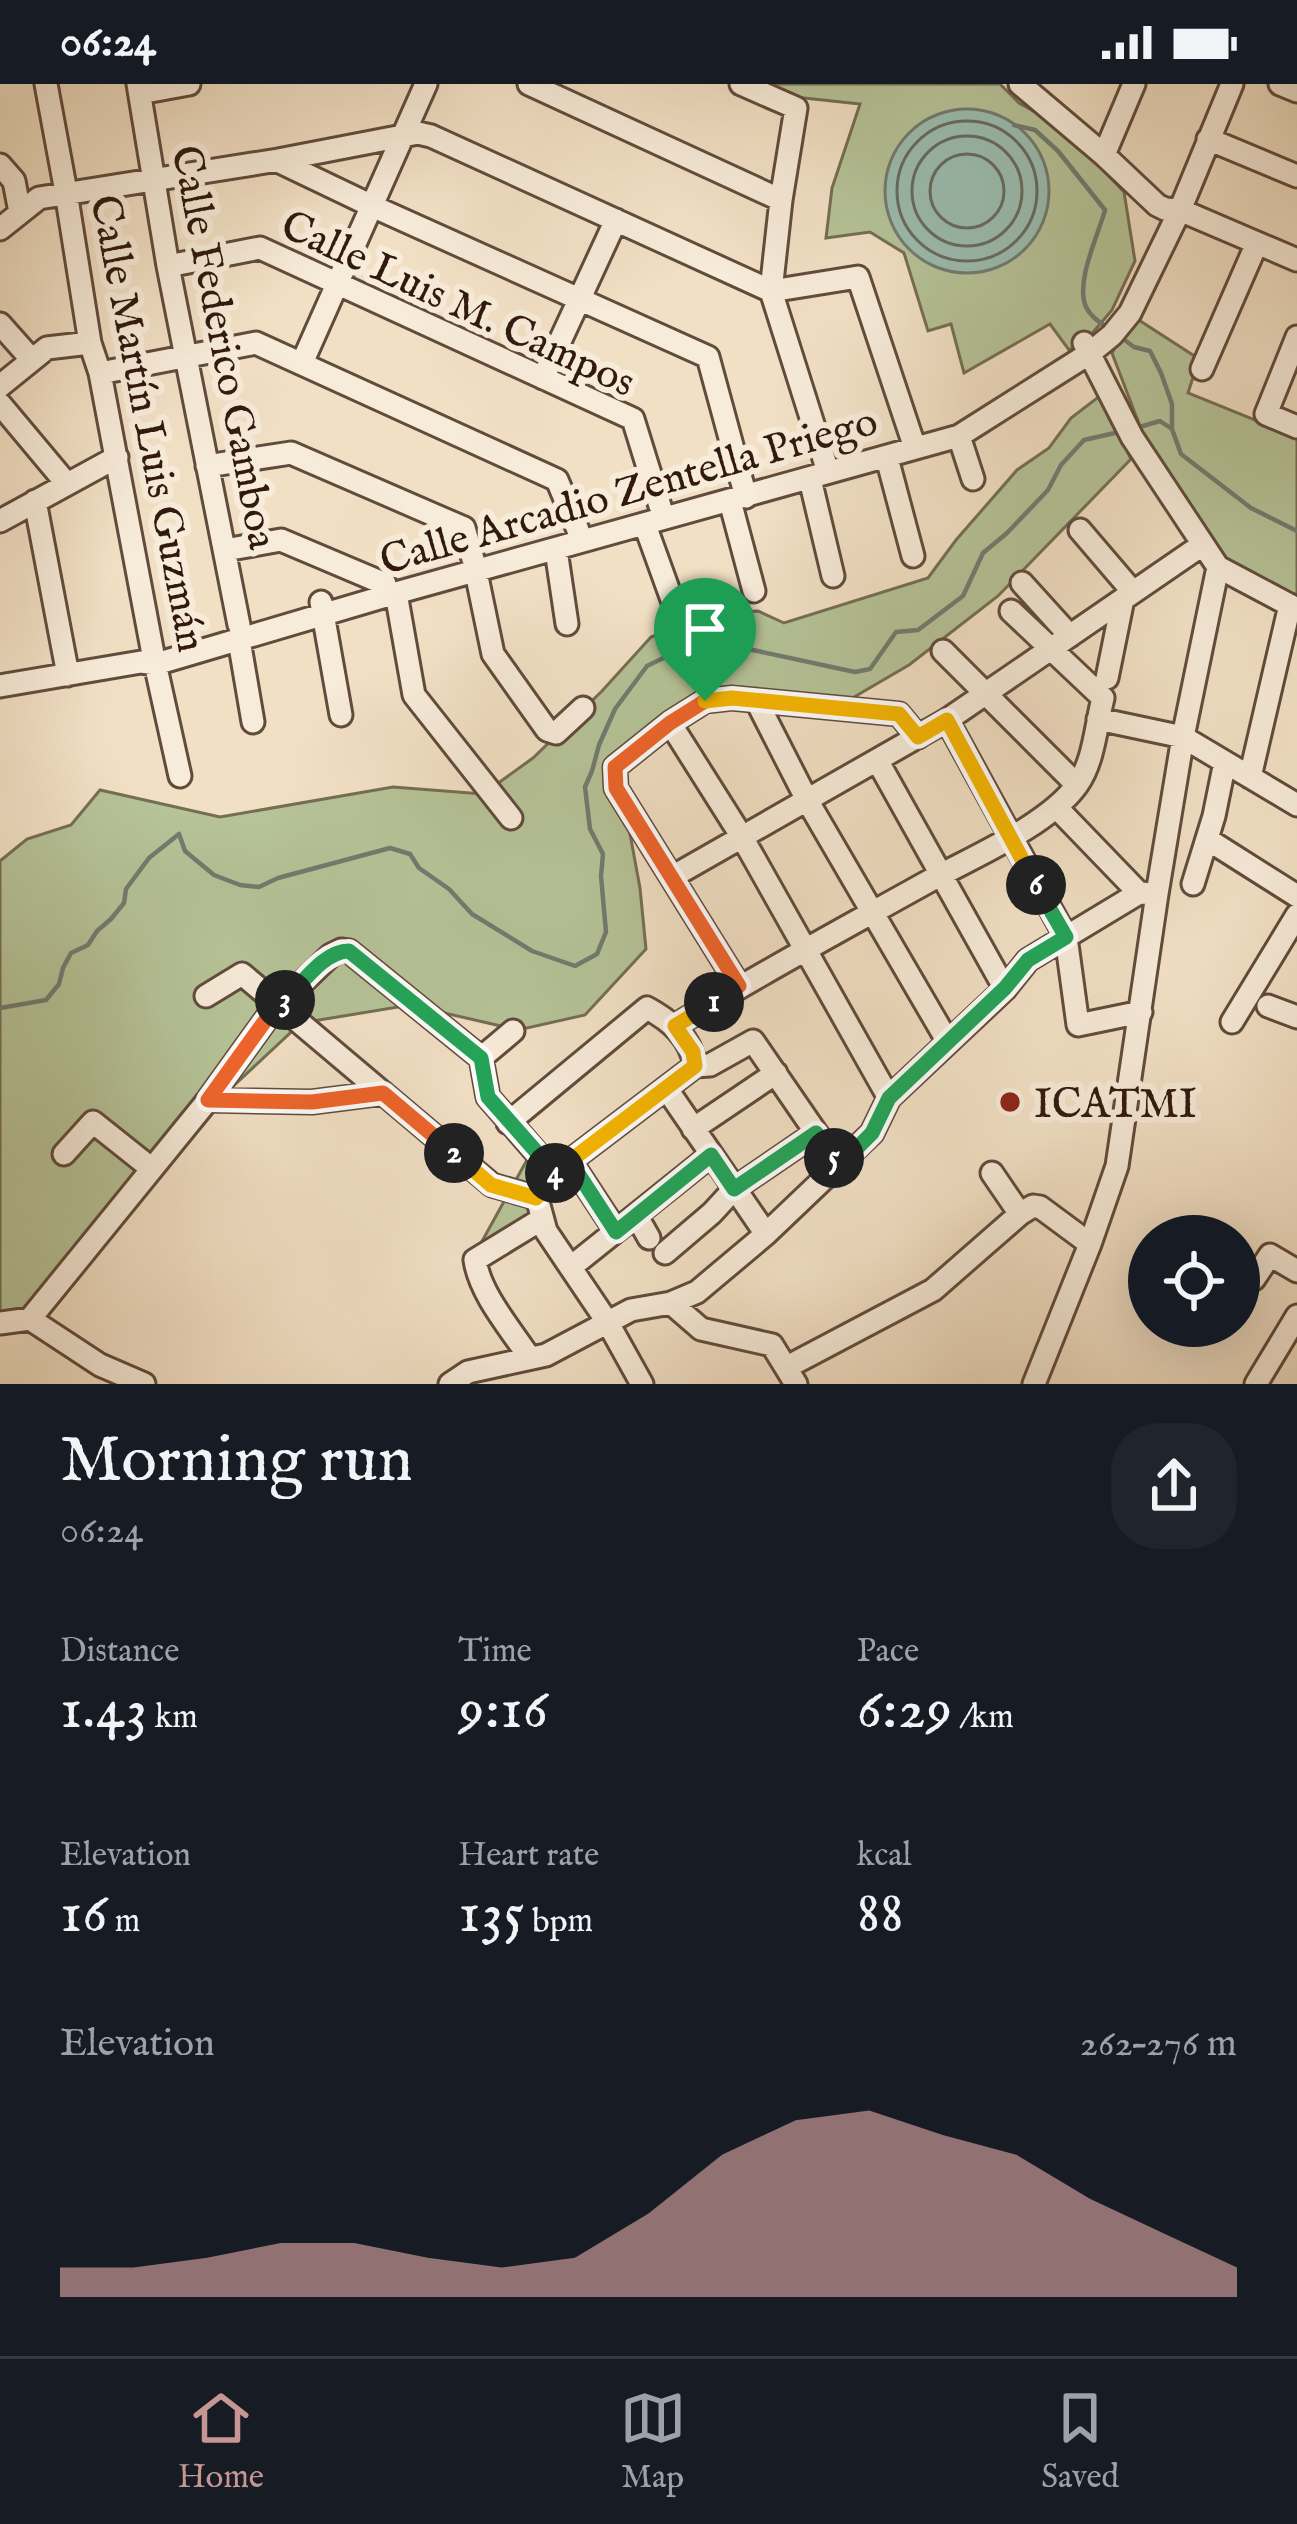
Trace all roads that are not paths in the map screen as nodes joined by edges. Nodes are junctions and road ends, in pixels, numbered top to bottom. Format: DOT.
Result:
graph roads {
  1 [pos="46,84"];
  2 [pos="189,84"];
  3 [pos="426,84"];
  4 [pos="529,84"];
  5 [pos="741,84"];
  6 [pos="1020,84"];
  7 [pos="1134,84"];
  8 [pos="1216,84"];
  9 [pos="1232,84"];
  10 [pos="1280,84"];
  11 [pos="139,88"];
  12 [pos="1042,92"];
  13 [pos="1297,92"];
  14 [pos="401,137"];
  15 [pos="1208,139"];
  16 [pos="1105,155"];
  17 [pos="278,160"];
  18 [pos="0,165"];
  19 [pos="1297,176"];
  20 [pos="152,178"];
  21 [pos="66,192"];
  22 [pos="781,200"];
  23 [pos="372,206"];
  24 [pos="1172,210"];
  25 [pos="20,212"];
  26 [pos="616,220"];
  27 [pos="0,229"];
  28 [pos="1257,243"];
  29 [pos="1297,260"];
  30 [pos="168,266"];
  31 [pos="339,285"];
  32 [pos="771,291"];
  33 [pos="579,299"];
  34 [pos="0,324"];
  35 [pos="1097,340"];
  36 [pos="1296,340"];
  37 [pos="90,343"];
  38 [pos="188,354"];
  39 [pos="32,359"];
  40 [pos="302,363"];
  41 [pos="1202,369"];
  42 [pos="100,373"];
  43 [pos="544,378"];
  44 [pos="0,386"];
  45 [pos="0,404"];
  46 [pos="1297,427"];
  47 [pos="959,436"];
  48 [pos="912,439"];
  49 [pos="117,457"];
  50 [pos="887,458"];
  51 [pos="207,466"];
  52 [pos="818,470"];
  53 [pos="973,479"];
  54 [pos="67,484"];
  55 [pos="739,494"];
  56 [pos="35,501"];
  57 [pos="660,506"];
  58 [pos="0,521"];
  59 [pos="645,525"];
  60 [pos="578,530"];
  61 [pos="1080,530"];
  62 [pos="1202,545"];
  63 [pos="225,550"];
  64 [pos="556,550"];
  65 [pos="913,556"];
  66 [pos="474,566"];
  67 [pos="1218,567"];
  68 [pos="833,576"];
  69 [pos="1022,583"];
  70 [pos="390,588"];
  71 [pos="754,591"];
  72 [pos="1128,596"];
  73 [pos="1293,607"];
  74 [pos="675,608"];
  75 [pos="322,609"];
  76 [pos="1010,611"];
  77 [pos="568,624"];
  78 [pos="239,632"];
  79 [pos="1070,636"];
  80 [pos="1050,650"];
  81 [pos="943,651"];
  82 [pos="150,660"];
  83 [pos="68,675"];
  84 [pos="0,686"];
  85 [pos="987,693"];
  86 [pos="1103,698"];
  87 [pos="756,700"];
  88 [pos="583,708"];
  89 [pos="341,715"];
  90 [pos="947,720"];
  91 [pos="253,722"];
  92 [pos="670,723"];
  93 [pos="918,737"];
  94 [pos="1183,737"];
  95 [pos="877,760"];
  96 [pos="1226,762"];
  97 [pos="180,776"];
  98 [pos="1250,777"];
  99 [pos="1077,785"];
  100 [pos="807,800"];
  101 [pos="1297,805"];
  102 [pos="1057,808"];
  103 [pos="511,818"];
  104 [pos="742,837"];
  105 [pos="1009,837"];
  106 [pos="1207,839"];
  107 [pos="940,875"];
  108 [pos="672,877"];
  109 [pos="1193,884"];
  110 [pos="1148,894"];
  111 [pos="1297,896"];
  112 [pos="873,913"];
  113 [pos="1297,915"];
  114 [pos="1066,937"];
  115 [pos="806,949"];
  116 [pos="739,986"];
  117 [pos="1005,988"];
  118 [pos="206,996"];
  119 [pos="1258,1001"];
  120 [pos="280,1005"];
  121 [pos="1141,1012"];
  122 [pos="1297,1017"];
  123 [pos="1232,1022"];
  124 [pos="675,1026"];
  125 [pos="513,1031"];
  126 [pos="948,1042"];
  127 [pos="481,1058"];
  128 [pos="695,1066"];
  129 [pos="776,1073"];
  130 [pos="666,1088"];
  131 [pos="383,1093"];
  132 [pos="889,1098"];
  133 [pos="208,1100"];
  134 [pos="508,1123"];
  135 [pos="693,1129"];
  136 [pos="816,1133"];
  137 [pos="64,1154"];
  138 [pos="711,1155"];
  139 [pos="839,1166"];
  140 [pos="562,1167"];
  141 [pos="152,1169"];
  142 [pos="992,1173"];
  143 [pos="734,1189"];
  144 [pos="539,1209"];
  145 [pos="1020,1214"];
  146 [pos="636,1215"];
  147 [pos="616,1232"];
  148 [pos="766,1234"];
  149 [pos="1090,1244"];
  150 [pos="571,1267"];
  151 [pos="1260,1271"];
  152 [pos="1297,1271"];
  153 [pos="670,1303"];
  154 [pos="1297,1316"];
  155 [pos="30,1318"];
  156 [pos="0,1323"];
  157 [pos="608,1323"];
  158 [pos="529,1357"];
  159 [pos="792,1375"];
  160 [pos="145,1384"];
  161 [pos="450,1384"];
  162 [pos="643,1384"];
  163 [pos="1034,1384"];
  164 [pos="1256,1384"];
  1 -- 21 [label="street, Calle Martín Luis Guzmán"];
  2 -- 11 [label="street"];
  3 -- 14 [label="street"];
  4 -- 22 [label="street"];
  5 -- 22 [label="street"];
  6 -- 12 [label="street"];
  7 -- 16 [label="street"];
  8 -- 24 [label="street"];
  9 -- 15 [label="street"];
  10 -- 13 [label="street"];
  11 -- 20 [label="street, Calle Federico Gamboa"];
  12 -- 16 [label="street"];
  14 -- 17 [label="street"];
  14 -- 23 [label="street"];
  14 -- 26 [label="street"];
  15 -- 19 [label="street"];
  15 -- 24 [label="street"];
  16 -- 24 [label="street"];
  17 -- 20 [label="street"];
  17 -- 23 [label="street"];
  18 -- 25 [label="street"];
  20 -- 21 [label="street"];
  20 -- 30 [label="street, Calle Federico Gamboa"];
  21 -- 25 [label="street"];
  21 -- 37 [label="street, Calle Martín Luis Guzmán"];
  22 -- 32 [label="street"];
  23 -- 31 [label="street"];
  23 -- 33 [label="street"];
  24 -- 28 [label="street"];
  24 -- 35 [label="street"];
  25 -- 27 [label="street"];
  26 -- 32 [label="street"];
  26 -- 33 [label="street"];
  28 -- 29 [label="street"];
  28 -- 41 [label="street"];
  30 -- 31 [label="street, Calle Luis M. Campos"];
  30 -- 38 [label="street, Calle Federico Gamboa"];
  31 -- 40 [label="street"];
  31 -- 43 [label="street, Calle Luis M. Campos"];
  32 -- 48 [label="street"];
  32 -- 52 [label="street"];
  33 -- 43 [label="street"];
  33 -- 55 [label="street"];
  34 -- 39 [label="street"];
  35 -- 47 [label="street, Calle Arcadio Zentella Priego"];
  35 -- 48 [label="street, Calle Arcadio Zentella Priego"];
  35 -- 62 [label="street"];
  36 -- 46 [label="street"];
  37 -- 39 [label="street"];
  37 -- 42 [label="street, Calle Martín Luis Guzmán"];
  38 -- 40 [label="street"];
  38 -- 42 [label="street"];
  38 -- 51 [label="street, Calle Federico Gamboa"];
  39 -- 44 [label="street"];
  40 -- 60 [label="street"];
  42 -- 49 [label="street, Calle Martín Luis Guzmán"];
  43 -- 57 [label="street, Calle Luis M. Campos"];
  45 -- 54 [label="street"];
  47 -- 50 [label="street, Calle Arcadio Zentella Priego"];
  47 -- 53 [label="street"];
  48 -- 52 [label="street, Calle Arcadio Zentella Priego"];
  49 -- 54 [label="street"];
  49 -- 82 [label="street, Calle Martín Luis Guzmán"];
  50 -- 52 [label="street, Calle Arcadio Zentella Priego"];
  50 -- 65 [label="street"];
  51 -- 63 [label="street, Calle Federico Gamboa"];
  51 -- 66 [label="street"];
  52 -- 55 [label="street, Calle Arcadio Zentella Priego"];
  52 -- 68 [label="street"];
  54 -- 56 [label="street"];
  55 -- 57 [label="street, Calle Arcadio Zentella Priego"];
  55 -- 59 [label="street, Calle Arcadio Zentella Priego"];
  55 -- 71 [label="street"];
  56 -- 58 [label="street"];
  56 -- 83 [label="street"];
  57 -- 60 [label="street, Calle Arcadio Zentella Priego"];
  59 -- 64 [label="street, Calle Arcadio Zentella Priego"];
  59 -- 74 [label="street"];
  60 -- 66 [label="street, Calle Arcadio Zentella Priego"];
  61 -- 72 [label="street"];
  62 -- 67 [label="street"];
  62 -- 72 [label="street"];
  63 -- 70 [label="street"];
  63 -- 78 [label="street, Calle Federico Gamboa"];
  64 -- 66 [label="street, Calle Arcadio Zentella Priego"];
  64 -- 77 [label="street"];
  66 -- 70 [label="street, Calle Arcadio Zentella Priego"];
  66 -- 88 [label="street"];
  67 -- 73 [label="street"];
  67 -- 94 [label="street"];
  69 -- 79 [label="street"];
  70 -- 75 [label="street, Calle Arcadio Zentella Priego"];
  70 -- 103 [label="street"];
  72 -- 79 [label="street"];
  72 -- 86 [label="street"];
  73 -- 98 [label="street"];
  75 -- 78 [label="street, Calle Arcadio Zentella Priego"];
  75 -- 89 [label="street"];
  76 -- 80 [label="street"];
  78 -- 82 [label="street, Calle Arcadio Zentella Priego"];
  78 -- 91 [label="street, Calle Federico Gamboa"];
  79 -- 80 [label="street"];
  80 -- 85 [label="street"];
  80 -- 86 [label="street"];
  81 -- 85 [label="street"];
  82 -- 83 [label="street, Calle Arcadio Zentella Priego"];
  82 -- 97 [label="street, Calle Martín Luis Guzmán"];
  83 -- 84 [label="street, Calle Arcadio Zentella Priego"];
  85 -- 90 [label="street"];
  85 -- 99 [label="street"];
  86 -- 94 [label="street"];
  86 -- 99 [label="street"];
  87 -- 92 [label="street"];
  87 -- 93 [label="street"];
  87 -- 100 [label="street"];
  90 -- 93 [label="street"];
  90 -- 105 [label="street"];
  92 -- 104 [label="street"];
  92 -- 108 [label="street"];
  93 -- 95 [label="street"];
  94 -- 96 [label="street"];
  94 -- 110 [label="street"];
  95 -- 100 [label="street"];
  95 -- 107 [label="street"];
  96 -- 98 [label="street"];
  96 -- 106 [label="street"];
  98 -- 101 [label="street"];
  99 -- 102 [label="street"];
  100 -- 104 [label="street"];
  100 -- 112 [label="street"];
  102 -- 105 [label="street"];
  102 -- 110 [label="street"];
  104 -- 108 [label="street"];
  104 -- 115 [label="street"];
  105 -- 107 [label="street"];
  105 -- 114 [label="street"];
  106 -- 109 [label="street"];
  106 -- 111 [label="street"];
  107 -- 112 [label="street"];
  107 -- 117 [label="street"];
  108 -- 116 [label="street"];
  110 -- 114 [label="street"];
  110 -- 121 [label="street"];
  112 -- 115 [label="street"];
  112 -- 126 [label="street"];
  113 -- 119 [label="street"];
  114 -- 117 [label="street"];
  114 -- 121 [label="street"];
  115 -- 116 [label="street"];
  115 -- 132 [label="street"];
  116 -- 124 [label="street"];
  117 -- 126 [label="street"];
  118 -- 120 [label="street"];
  119 -- 122 [label="street"];
  119 -- 123 [label="street"];
  120 -- 127 [label="street"];
  120 -- 131 [label="street"];
  120 -- 133 [label="street"];
  121 -- 149 [label="street"];
  124 -- 128 [label="street"];
  124 -- 134 [label="street"];
  125 -- 127 [label="street"];
  126 -- 132 [label="street"];
  127 -- 134 [label="street"];
  128 -- 129 [label="street"];
  128 -- 130 [label="street"];
  129 -- 135 [label="street"];
  129 -- 136 [label="street"];
  130 -- 135 [label="street"];
  130 -- 140 [label="street"];
  131 -- 133 [label="street"];
  131 -- 144 [label="street"];
  132 -- 139 [label="street"];
  133 -- 141 [label="street"];
  134 -- 140 [label="street"];
  135 -- 138 [label="street"];
  136 -- 139 [label="street"];
  136 -- 143 [label="street"];
  137 -- 141 [label="street"];
  138 -- 143 [label="street"];
  138 -- 146 [label="street"];
  139 -- 148 [label="street"];
  140 -- 144 [label="street"];
  140 -- 147 [label="street"];
  141 -- 155 [label="street"];
  142 -- 145 [label="street"];
  143 -- 146 [label="street"];
  143 -- 148 [label="street"];
  144 -- 150 [label="street"];
  144 -- 158 [label="street"];
  145 -- 149 [label="street"];
  145 -- 159 [label="street"];
  146 -- 147 [label="street"];
  147 -- 150 [label="street"];
  148 -- 153 [label="street"];
  149 -- 163 [label="street"];
  150 -- 157 [label="street"];
  151 -- 152 [label="street"];
  153 -- 157 [label="street"];
  153 -- 159 [label="street"];
  154 -- 164 [label="street"];
  155 -- 156 [label="street"];
  155 -- 160 [label="street"];
  157 -- 158 [label="street"];
  157 -- 162 [label="street"];
  158 -- 161 [label="street"];
}
